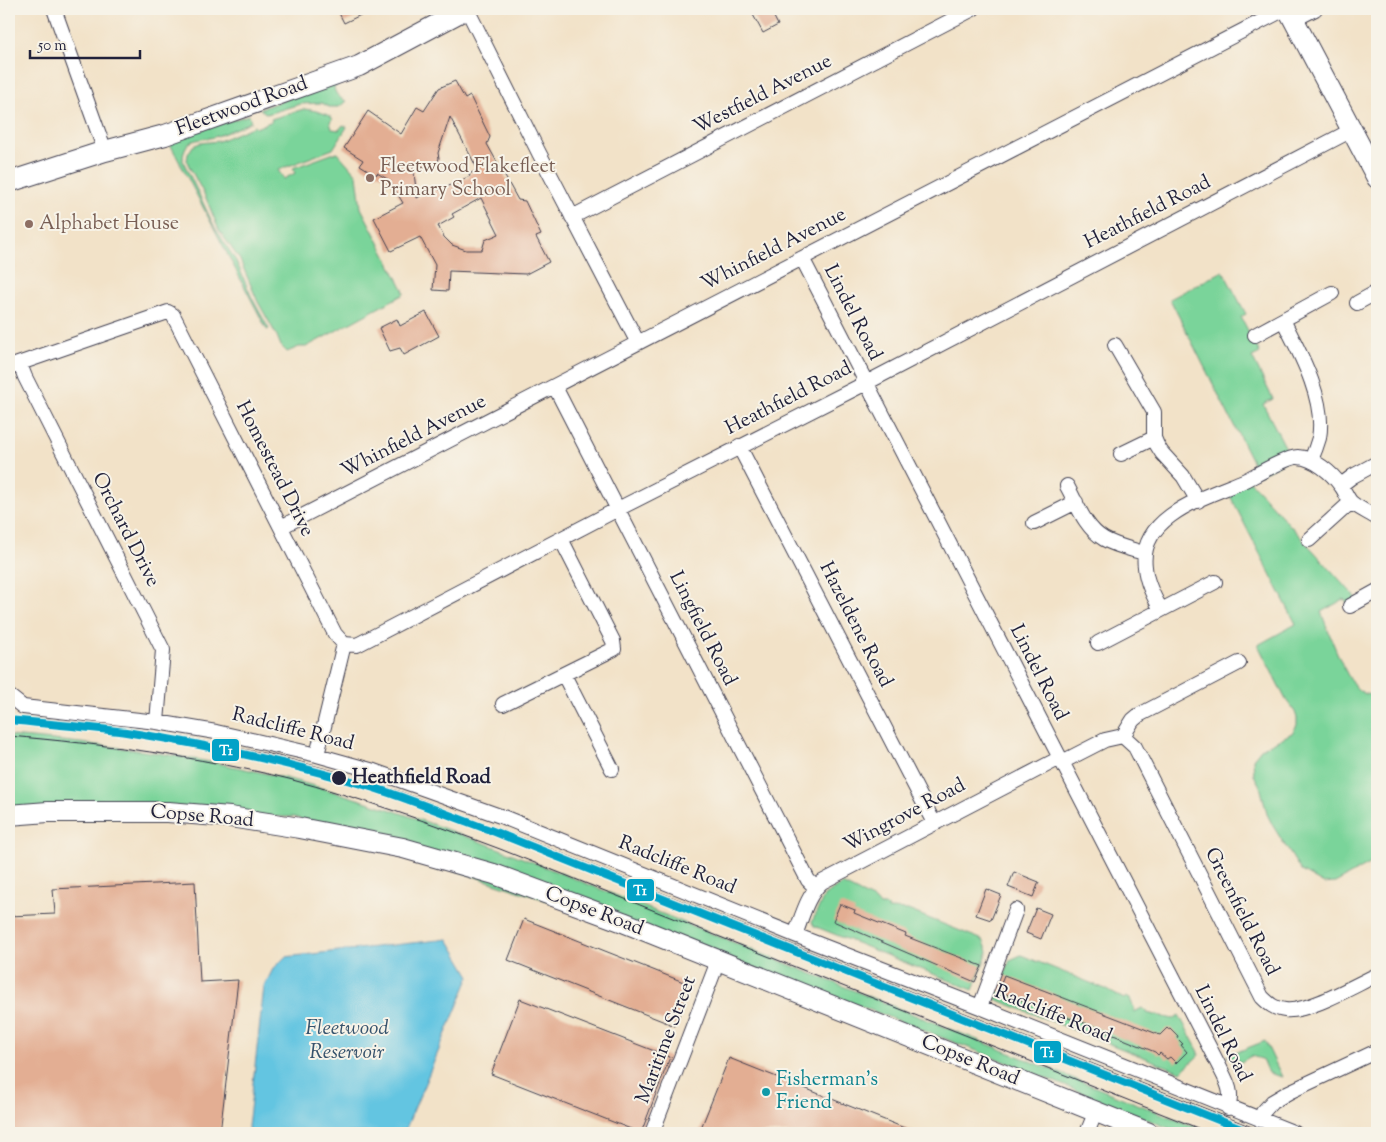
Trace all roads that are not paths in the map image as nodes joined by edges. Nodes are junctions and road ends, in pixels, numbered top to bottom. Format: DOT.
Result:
graph roads {
  1 [pos="54,9"];
  2 [pos="466,9"];
  3 [pos="973,9"];
  4 [pos="1315,9"];
  5 [pos="1289,12"];
  6 [pos="1352,130"];
  7 [pos="105,151"];
  8 [pos="1377,178"];
  9 [pos="9,182"];
  10 [pos="572,217"];
  11 [pos="802,258"];
  12 [pos="1377,292"];
  13 [pos="1332,293"];
  14 [pos="1357,303"];
  15 [pos="1283,320"];
  16 [pos="1255,334"];
  17 [pos="638,343"];
  18 [pos="1115,345"];
  19 [pos="14,366"];
  20 [pos="866,382"];
  21 [pos="554,387"];
  22 [pos="1154,438"];
  23 [pos="739,446"];
  24 [pos="1121,454"];
  25 [pos="1311,460"];
  26 [pos="1377,463"];
  27 [pos="1341,485"];
  28 [pos="1067,486"];
  29 [pos="1198,501"];
  30 [pos="1076,502"];
  31 [pos="1351,502"];
  32 [pos="618,509"];
  33 [pos="1377,518"];
  34 [pos="1034,523"];
  35 [pos="281,527"];
  36 [pos="561,539"];
  37 [pos="1310,540"];
  38 [pos="1144,554"];
  39 [pos="1215,582"];
  40 [pos="1377,591"];
  41 [pos="1350,606"];
  42 [pos="1161,610"];
  43 [pos="1098,643"];
  44 [pos="344,644"];
  45 [pos="1239,663"];
  46 [pos="564,675"];
  47 [pos="9,696"];
  48 [pos="503,704"];
  49 [pos="157,722"];
  50 [pos="1123,736"];
  51 [pos="317,755"];
  52 [pos="1061,760"];
  53 [pos="612,769"];
  54 [pos="9,815"];
  55 [pos="934,823"];
  56 [pos="815,888"];
  57 [pos="1016,910"];
  58 [pos="795,935"];
  59 [pos="718,961"];
  60 [pos="1377,974"];
  61 [pos="980,1007"];
  62 [pos="1377,1051"];
  63 [pos="1228,1108"];
  64 [pos="1096,1111"];
  65 [pos="1260,1120"];
  66 [pos="652,1133"];
  67 [pos="1087,1133"];
  68 [pos="1149,1133"];
  69 [pos="1295,1133"];
  1 -- 7 [label="street"];
  2 -- 7 [label="street, Fleetwood Road"];
  2 -- 10 [label="street"];
  3 -- 10 [label="street, Westfield Avenue"];
  4 -- 5 [label="street, Whinfield Avenue"];
  5 -- 6 [label="street"];
  5 -- 11 [label="street, Whinfield Avenue"];
  6 -- 8 [label="street"];
  6 -- 20 [label="street, Heathfield Road"];
  7 -- 9 [label="street, Fleetwood Road"];
  10 -- 17 [label="street"];
  11 -- 17 [label="street, Whinfield Avenue"];
  11 -- 20 [label="street, Lindel Road"];
  12 -- 14 [label="street"];
  13 -- 15 [label="street"];
  15 -- 16 [label="street"];
  15 -- 25 [label="street"];
  17 -- 21 [label="street, Whinfield Avenue"];
  18 -- 22 [label="street"];
  19 -- 35 [label="street, Homestead Drive"];
  19 -- 49 [label="street, Orchard Drive"];
  20 -- 23 [label="street, Heathfield Road"];
  20 -- 52 [label="street, Lindel Road"];
  21 -- 32 [label="street, Lingfield Road"];
  21 -- 35 [label="street, Whinfield Avenue"];
  22 -- 24 [label="street"];
  22 -- 29 [label="street"];
  23 -- 32 [label="street, Heathfield Road"];
  23 -- 55 [label="street, Hazeldene Road"];
  25 -- 27 [label="street"];
  25 -- 29 [label="street"];
  26 -- 27 [label="street"];
  27 -- 31 [label="street"];
  28 -- 30 [label="street"];
  29 -- 38 [label="street"];
  30 -- 34 [label="street"];
  30 -- 38 [label="street"];
  31 -- 33 [label="street"];
  31 -- 37 [label="street"];
  32 -- 36 [label="street, Heathfield Road"];
  32 -- 56 [label="street, Lingfield Road"];
  35 -- 44 [label="street, Homestead Drive"];
  36 -- 44 [label="street, Heathfield Road"];
  36 -- 46 [label="street"];
  38 -- 42 [label="street"];
  39 -- 42 [label="street"];
  40 -- 41 [label="street"];
  42 -- 43 [label="street"];
  44 -- 51 [label="street"];
  45 -- 50 [label="street"];
  46 -- 48 [label="street"];
  46 -- 53 [label="street"];
  47 -- 49 [label="street, Radcliffe Road"];
  49 -- 51 [label="street, Radcliffe Road"];
  50 -- 52 [label="street"];
  50 -- 60 [label="street, Greenfield Road"];
  51 -- 58 [label="street, Radcliffe Road"];
  52 -- 55 [label="street, Wingrove Road"];
  52 -- 63 [label="street, Lindel Road"];
  54 -- 59 [label="street, Copse Road"];
  55 -- 56 [label="street, Wingrove Road"];
  56 -- 58 [label="street"];
  57 -- 61 [label="street"];
  58 -- 61 [label="street, Radcliffe Road"];
  59 -- 64 [label="street, Copse Road"];
  59 -- 66 [label="street, Maritime Street"];
  61 -- 63 [label="street, Radcliffe Road"];
  62 -- 65 [label="street"];
  63 -- 65 [label="street, Radcliffe Road"];
  64 -- 67 [label="street"];
  64 -- 68 [label="street, Copse Road"];
  65 -- 69 [label="street, Radcliffe Road"];
}
